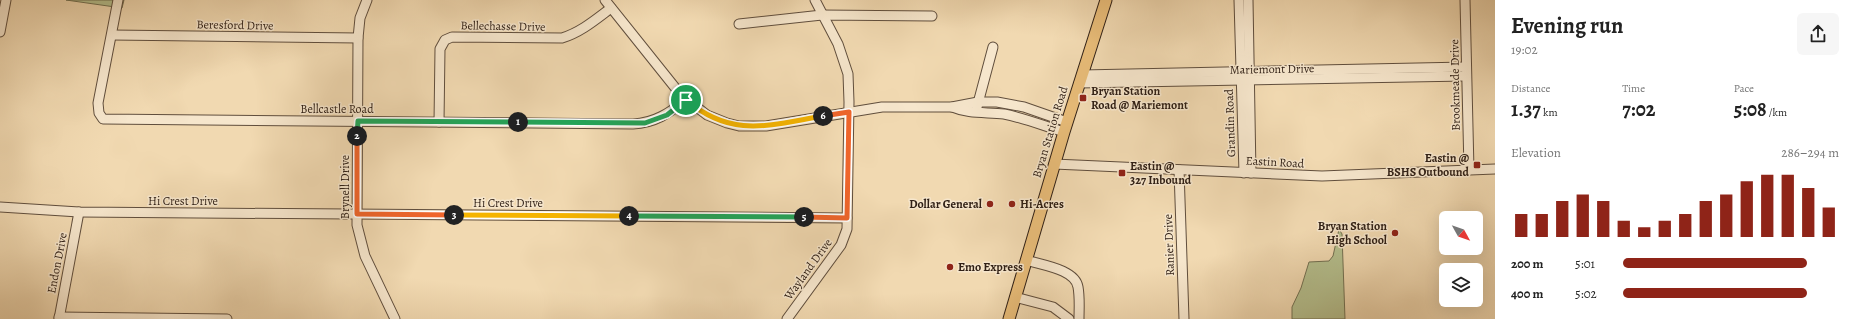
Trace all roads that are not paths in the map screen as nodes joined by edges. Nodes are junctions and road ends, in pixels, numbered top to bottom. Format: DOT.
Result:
graph roads {
  1 [pos="6,0"];
  2 [pos="118,0"];
  3 [pos="367,0"];
  4 [pos="815,0"];
  5 [pos="1106,0"];
  6 [pos="1239,0"];
  7 [pos="1248,0"];
  8 [pos="1465,0"];
  9 [pos="608,4"];
  10 [pos="822,15"];
  11 [pos="932,16"];
  12 [pos="739,24"];
  13 [pos="0,32"];
  14 [pos="112,35"];
  15 [pos="358,38"];
  16 [pos="993,47"];
  17 [pos="1466,72"];
  18 [pos="1245,77"];
  19 [pos="1080,79"];
  20 [pos="686,100"];
  21 [pos="978,102"];
  22 [pos="952,107"];
  23 [pos="849,112"];
  24 [pos="975,112"];
  25 [pos="358,121"];
  26 [pos="439,122"];
  27 [pos="1065,127"];
  28 [pos="1054,164"];
  29 [pos="1495,169"];
  30 [pos="1179,170"];
  31 [pos="1469,170"];
  32 [pos="1248,173"];
  33 [pos="0,207"];
  34 [pos="79,212"];
  35 [pos="357,214"];
  36 [pos="847,218"];
  37 [pos="1026,260"];
  38 [pos="1015,297"];
  39 [pos="59,318"];
  40 [pos="227,319"];
  41 [pos="395,319"];
  42 [pos="787,319"];
  43 [pos="1009,319"];
  44 [pos="1069,319"];
  45 [pos="1079,319"];
  46 [pos="1184,319"];
  1 -- 13 [label="street"];
  2 -- 14 [label="street, Bellcastle Road"];
  3 -- 15 [label="street, Brynell Drive"];
  4 -- 10 [label="street, Wayland Drive"];
  5 -- 19 [label="main road, Bryan Station Road"];
  6 -- 18 [label="street, Grandin Road"];
  7 -- 18 [label="street, Grandin Road"];
  8 -- 17 [label="street, Brookmeade Drive"];
  9 -- 20 [label="street"];
  9 -- 26 [label="street, Bellechasse Drive"];
  10 -- 11 [label="street"];
  10 -- 12 [label="street"];
  10 -- 23 [label="street, Wayland Drive"];
  14 -- 15 [label="street, Beresford Drive"];
  14 -- 25 [label="street, Bellcastle Road"];
  15 -- 25 [label="street, Brynell Drive"];
  16 -- 21 [label="street"];
  17 -- 18 [label="street, Mariemont Drive"];
  17 -- 31 [label="street, Brookmeade Drive"];
  18 -- 19 [label="street, Mariemont Drive"];
  18 -- 32 [label="street, Grandin Road"];
  19 -- 27 [label="main road, Bryan Station Road"];
  20 -- 23 [label="street"];
  20 -- 26 [label="street, Bellcastle Road"];
  21 -- 22 [label="street"];
  21 -- 24 [label="street"];
  21 -- 27 [label="street"];
  22 -- 23 [label="street"];
  22 -- 24 [label="street"];
  23 -- 36 [label="street, Wayland Drive"];
  24 -- 27 [label="street"];
  25 -- 26 [label="street, Bellcastle Road"];
  25 -- 35 [label="street, Brynell Drive"];
  27 -- 28 [label="main road, Bryan Station Road"];
  28 -- 30 [label="street, Eastin Road"];
  28 -- 37 [label="main road, Bryan Station Road"];
  29 -- 31 [label="street, Eastin Road"];
  30 -- 32 [label="street, Eastin Road"];
  30 -- 46 [label="street, Ranier Drive"];
  31 -- 32 [label="street, Eastin Road"];
  33 -- 34 [label="street, Hi Crest Drive"];
  34 -- 35 [label="street, Hi Crest Drive"];
  34 -- 39 [label="street, Endon Drive"];
  35 -- 36 [label="street, Hi Crest Drive"];
  35 -- 41 [label="street, Brynell Drive"];
  36 -- 42 [label="street, Wayland Drive"];
  37 -- 38 [label="main road, Bryan Station Road"];
  37 -- 45 [label="street"];
  38 -- 43 [label="main road, Bryan Station Road"];
  38 -- 44 [label="street"];
  39 -- 40 [label="street"];
}
